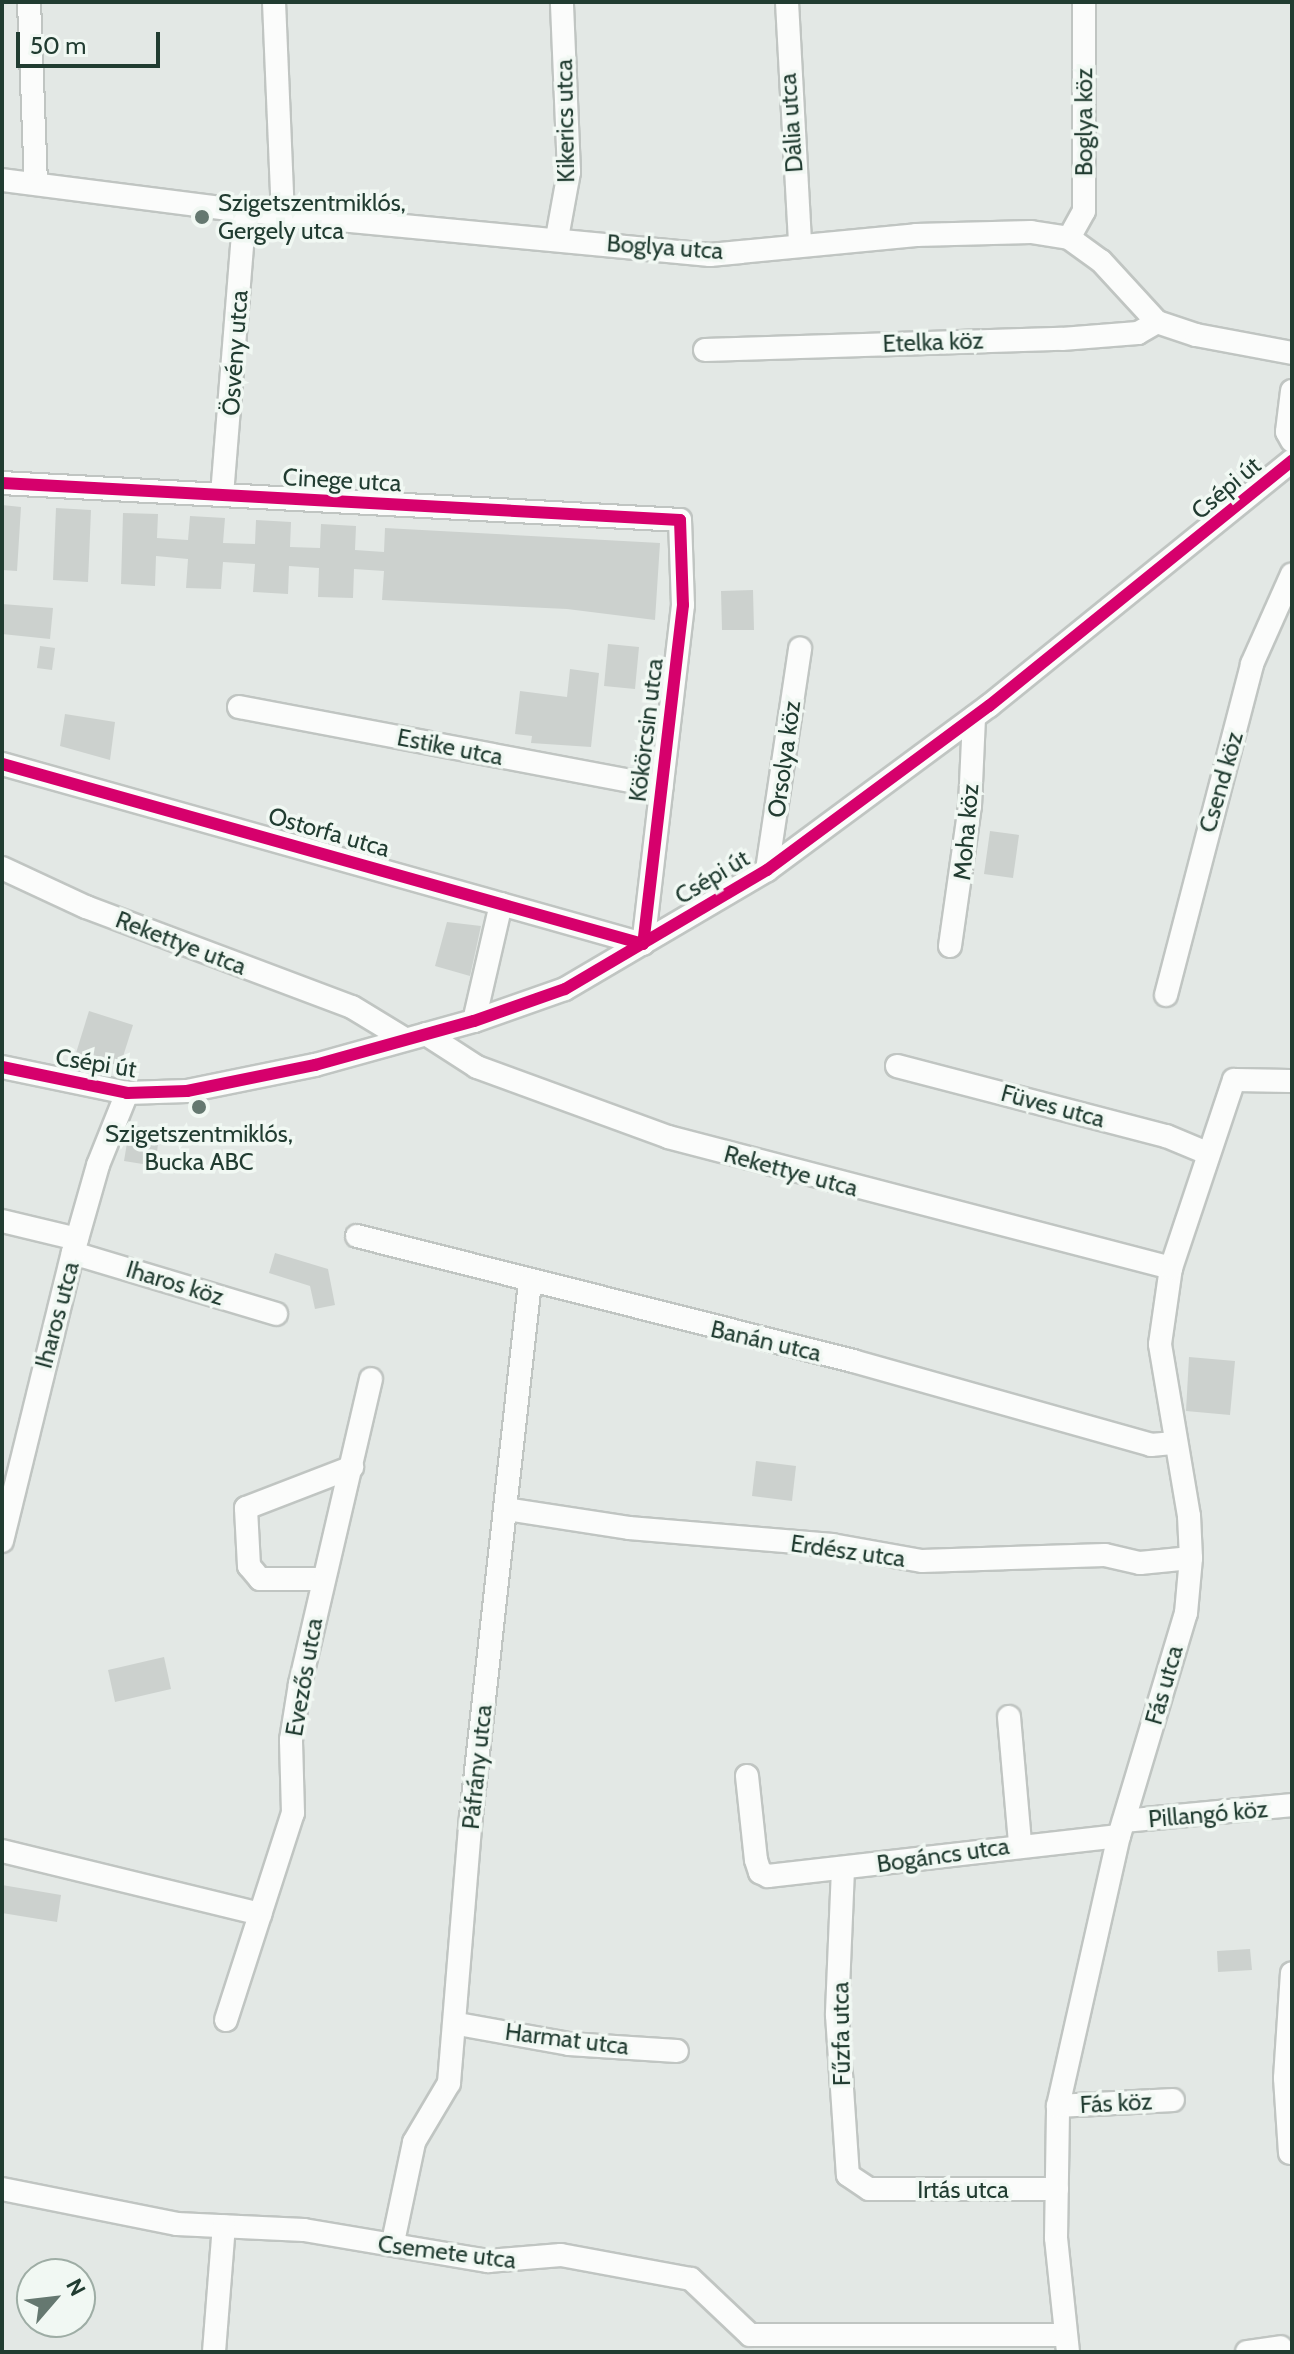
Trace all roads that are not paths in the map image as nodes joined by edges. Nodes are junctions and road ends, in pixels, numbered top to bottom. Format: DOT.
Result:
graph roads {
  1 [pos="29,2"];
  2 [pos="274,2"];
  3 [pos="562,2"];
  4 [pos="787,2"];
  5 [pos="1084,2"];
  6 [pos="2,180"];
  7 [pos="36,182"];
  8 [pos="245,211"];
  9 [pos="283,213"];
  10 [pos="557,238"];
  11 [pos="1069,238"];
  12 [pos="800,244"];
  13 [pos="1157,322"];
  14 [pos="705,350"];
  15 [pos="1292,353"];
  16 [pos="1292,391"];
  17 [pos="1292,441"];
  18 [pos="1291,466"];
  19 [pos="2,483"];
  20 [pos="222,495"];
  21 [pos="680,520"];
  22 [pos="1292,574"];
  23 [pos="800,648"];
  24 [pos="239,707"];
  25 [pos="974,717"];
  26 [pos="2,764"];
  27 [pos="661,787"];
  28 [pos="2,868"];
  29 [pos="767,870"];
  30 [pos="501,904"];
  31 [pos="643,944"];
  32 [pos="950,946"];
  33 [pos="1166,995"];
  34 [pos="474,1021"];
  35 [pos="426,1034"];
  36 [pos="403,1038"];
  37 [pos="897,1066"];
  38 [pos="2,1067"];
  39 [pos="1292,1081"];
  40 [pos="127,1093"];
  41 [pos="1207,1153"];
  42 [pos="2,1221"];
  43 [pos="357,1236"];
  44 [pos="75,1246"];
  45 [pos="1171,1268"];
  46 [pos="530,1282"];
  47 [pos="276,1314"];
  48 [pos="371,1379"];
  49 [pos="1175,1443"];
  50 [pos="352,1467"];
  51 [pos="506,1509"];
  52 [pos="2,1541"];
  53 [pos="1191,1558"];
  54 [pos="322,1579"];
  55 [pos="1009,1717"];
  56 [pos="747,1776"];
  57 [pos="1292,1805"];
  58 [pos="1121,1829"];
  59 [pos="1020,1844"];
  60 [pos="2,1851"];
  61 [pos="843,1869"];
  62 [pos="260,1914"];
  63 [pos="1292,1973"];
  64 [pos="226,2020"];
  65 [pos="458,2024"];
  66 [pos="677,2051"];
  67 [pos="1173,2100"];
  68 [pos="1058,2106"];
  69 [pos="1290,2153"];
  70 [pos="2,2189"];
  71 [pos="869,2189"];
  72 [pos="1057,2189"];
  73 [pos="224,2226"];
  74 [pos="393,2242"];
  75 [pos="1066,2344"];
  76 [pos="1281,2347"];
  77 [pos="214,2352"];
  78 [pos="1247,2352"];
  1 -- 7 [label="street"];
  2 -- 9 [label="street"];
  3 -- 10 [label="street, Kikerics utca"];
  4 -- 12 [label="street, Dália utca"];
  5 -- 11 [label="street, Boglya köz"];
  6 -- 7 [label="street, Boglya utca"];
  7 -- 8 [label="street, Boglya utca"];
  8 -- 9 [label="street, Boglya utca"];
  8 -- 20 [label="street, Ösvény utca"];
  9 -- 10 [label="street, Boglya utca"];
  10 -- 12 [label="street, Boglya utca"];
  11 -- 12 [label="street, Boglya utca"];
  11 -- 13 [label="street, Boglya utca"];
  13 -- 14 [label="street, Etelka köz"];
  13 -- 15 [label="street, Boglya utca"];
  16 -- 17 [label="street"];
  18 -- 25 [label="street, Csépi út"];
  19 -- 20 [label="street, Cinege utca"];
  20 -- 21 [label="street, Cinege utca"];
  21 -- 27 [label="street, Kökörcsin utca"];
  22 -- 33 [label="street, Csend köz"];
  23 -- 29 [label="street, Orsolya köz"];
  24 -- 27 [label="street, Estike utca"];
  25 -- 29 [label="street, Csépi út"];
  25 -- 32 [label="street, Moha köz"];
  26 -- 30 [label="street, Ostorfa utca"];
  27 -- 31 [label="street, Kökörcsin utca"];
  28 -- 36 [label="street, Rekettye utca"];
  29 -- 31 [label="street, Csépi út"];
  30 -- 31 [label="street, Ostorfa utca"];
  30 -- 34 [label="street"];
  31 -- 34 [label="street, Csépi út"];
  34 -- 35 [label="street, Csépi út"];
  35 -- 36 [label="street, Csépi út"];
  35 -- 45 [label="street, Rekettye utca"];
  36 -- 40 [label="street, Csépi út"];
  37 -- 41 [label="street, Füves utca"];
  38 -- 40 [label="street, Csépi út"];
  39 -- 41 [label="street, Fás utca"];
  40 -- 44 [label="street, Iharos utca"];
  41 -- 45 [label="street, Fás utca"];
  42 -- 44 [label="street, Iharos köz"];
  43 -- 46 [label="street, Banán utca"];
  44 -- 47 [label="street, Iharos köz"];
  44 -- 52 [label="street, Iharos utca"];
  45 -- 49 [label="street, Fás utca"];
  46 -- 49 [label="street, Banán utca"];
  46 -- 51 [label="street, Páfrány utca"];
  48 -- 50 [label="street, Evezős utca"];
  49 -- 53 [label="street, Fás utca"];
  50 -- 54 [label="street, Evezős utca"];
  50 -- 54 [label="street"];
  51 -- 53 [label="street, Erdész utca"];
  51 -- 65 [label="street, Páfrány utca"];
  53 -- 58 [label="street, Fás utca"];
  54 -- 62 [label="street, Evezős utca"];
  55 -- 59 [label="street"];
  56 -- 61 [label="street, Bogáncs utca"];
  57 -- 58 [label="street, Pillangó köz"];
  58 -- 59 [label="street, Bogáncs utca"];
  58 -- 68 [label="street, Fás utca"];
  59 -- 61 [label="street, Bogáncs utca"];
  60 -- 62 [label="street"];
  61 -- 71 [label="street, Fűzfa utca"];
  62 -- 64 [label="street, Evezős utca"];
  63 -- 69 [label="street"];
  65 -- 66 [label="street, Harmat utca"];
  65 -- 74 [label="street, Páfrány utca"];
  67 -- 68 [label="street, Fás köz"];
  68 -- 72 [label="street, Fás utca"];
  70 -- 73 [label="street, Csemete utca"];
  71 -- 72 [label="street, Irtás utca"];
  72 -- 75 [label="street, Fás utca"];
  73 -- 74 [label="street, Csemete utca"];
  73 -- 77 [label="street"];
  74 -- 75 [label="street, Csemete utca"];
  76 -- 78 [label="street"];
}
